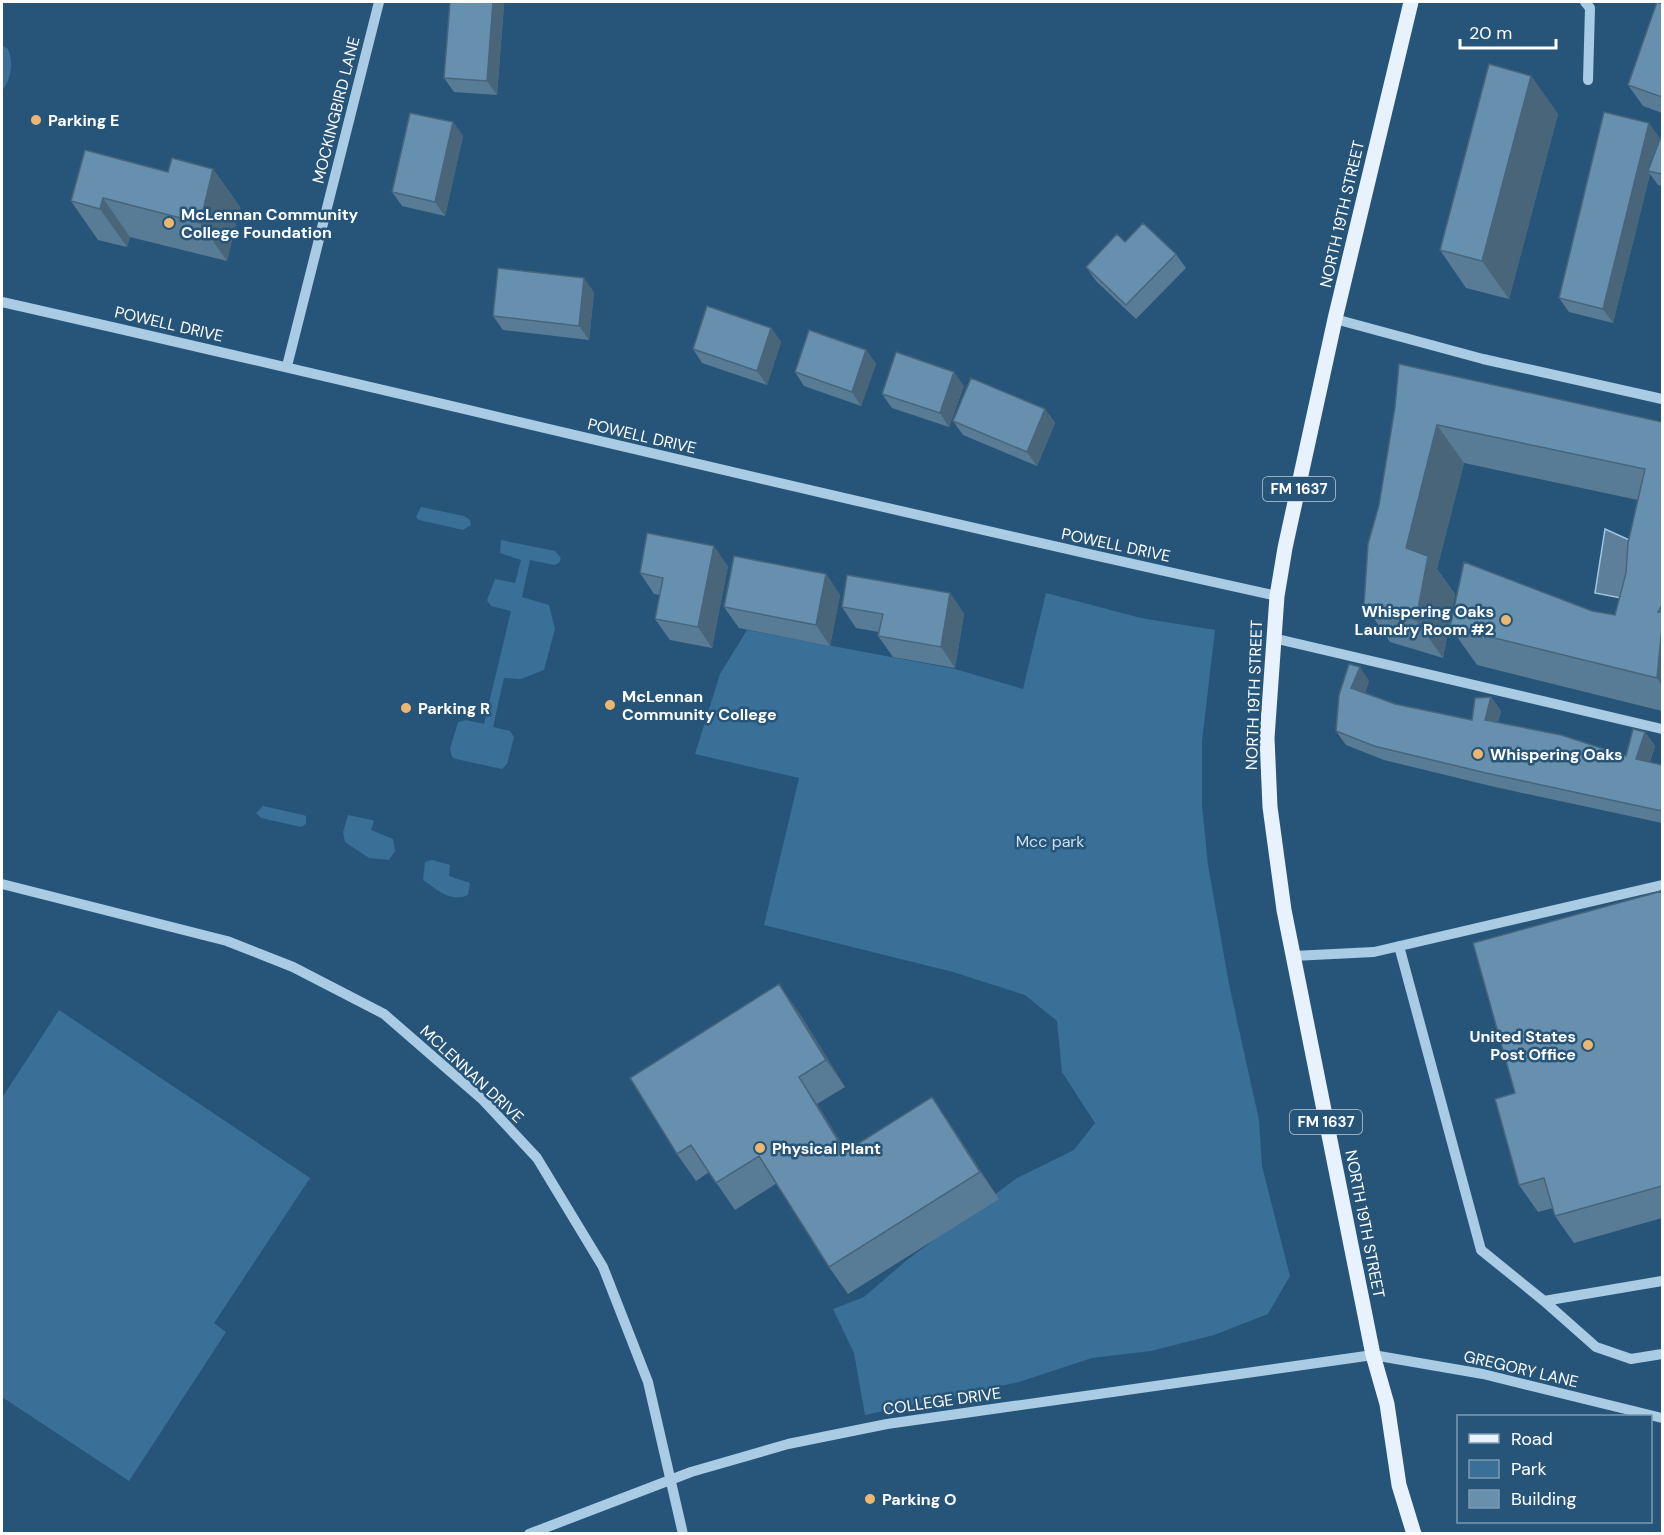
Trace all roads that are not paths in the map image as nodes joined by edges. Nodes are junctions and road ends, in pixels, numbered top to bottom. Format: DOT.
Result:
graph roads {
  1 [pos="379,2"];
  2 [pos="1411,2"];
  3 [pos="1585,2"];
  4 [pos="1588,80"];
  5 [pos="2,302"];
  6 [pos="1335,319"];
  7 [pos="287,366"];
  8 [pos="1662,399"];
  9 [pos="1277,596"];
  10 [pos="1273,638"];
  11 [pos="1662,729"];
  12 [pos="2,884"];
  13 [pos="1662,885"];
  14 [pos="1399,946"];
  15 [pos="1293,956"];
  16 [pos="1662,1281"];
  17 [pos="1544,1301"];
  18 [pos="1662,1354"];
  19 [pos="1373,1355"];
  20 [pos="1650,1415"];
  21 [pos="670,1479"];
  22 [pos="529,1533"];
  23 [pos="683,1533"];
  24 [pos="1414,1533"];
  1 -- 7 [label="street, MOCKINGBIRD LANE"];
  2 -- 6 [label="main road, NORTH 19TH STREET / FM 1637"];
  3 -- 4 [label="street"];
  5 -- 7 [label="street, POWELL DRIVE"];
  6 -- 8 [label="street"];
  6 -- 9 [label="main road, NORTH 19TH STREET / FM 1637"];
  7 -- 9 [label="street, POWELL DRIVE"];
  9 -- 10 [label="main road, NORTH 19TH STREET / FM 1637"];
  10 -- 11 [label="street"];
  10 -- 15 [label="main road, NORTH 19TH STREET / FM 1637"];
  12 -- 21 [label="street, MCLENNAN DRIVE"];
  13 -- 14 [label="street"];
  14 -- 15 [label="street"];
  14 -- 17 [label="street"];
  15 -- 19 [label="main road, NORTH 19TH STREET / FM 1637"];
  16 -- 17 [label="street"];
  17 -- 18 [label="street"];
  19 -- 20 [label="street, GREGORY LANE"];
  19 -- 21 [label="street, COLLEGE DRIVE"];
  19 -- 24 [label="main road, NORTH 19TH STREET / FM 1637"];
  21 -- 22 [label="street, COLLEGE DRIVE"];
  21 -- 23 [label="street, MCLENNAN DRIVE"];
}
